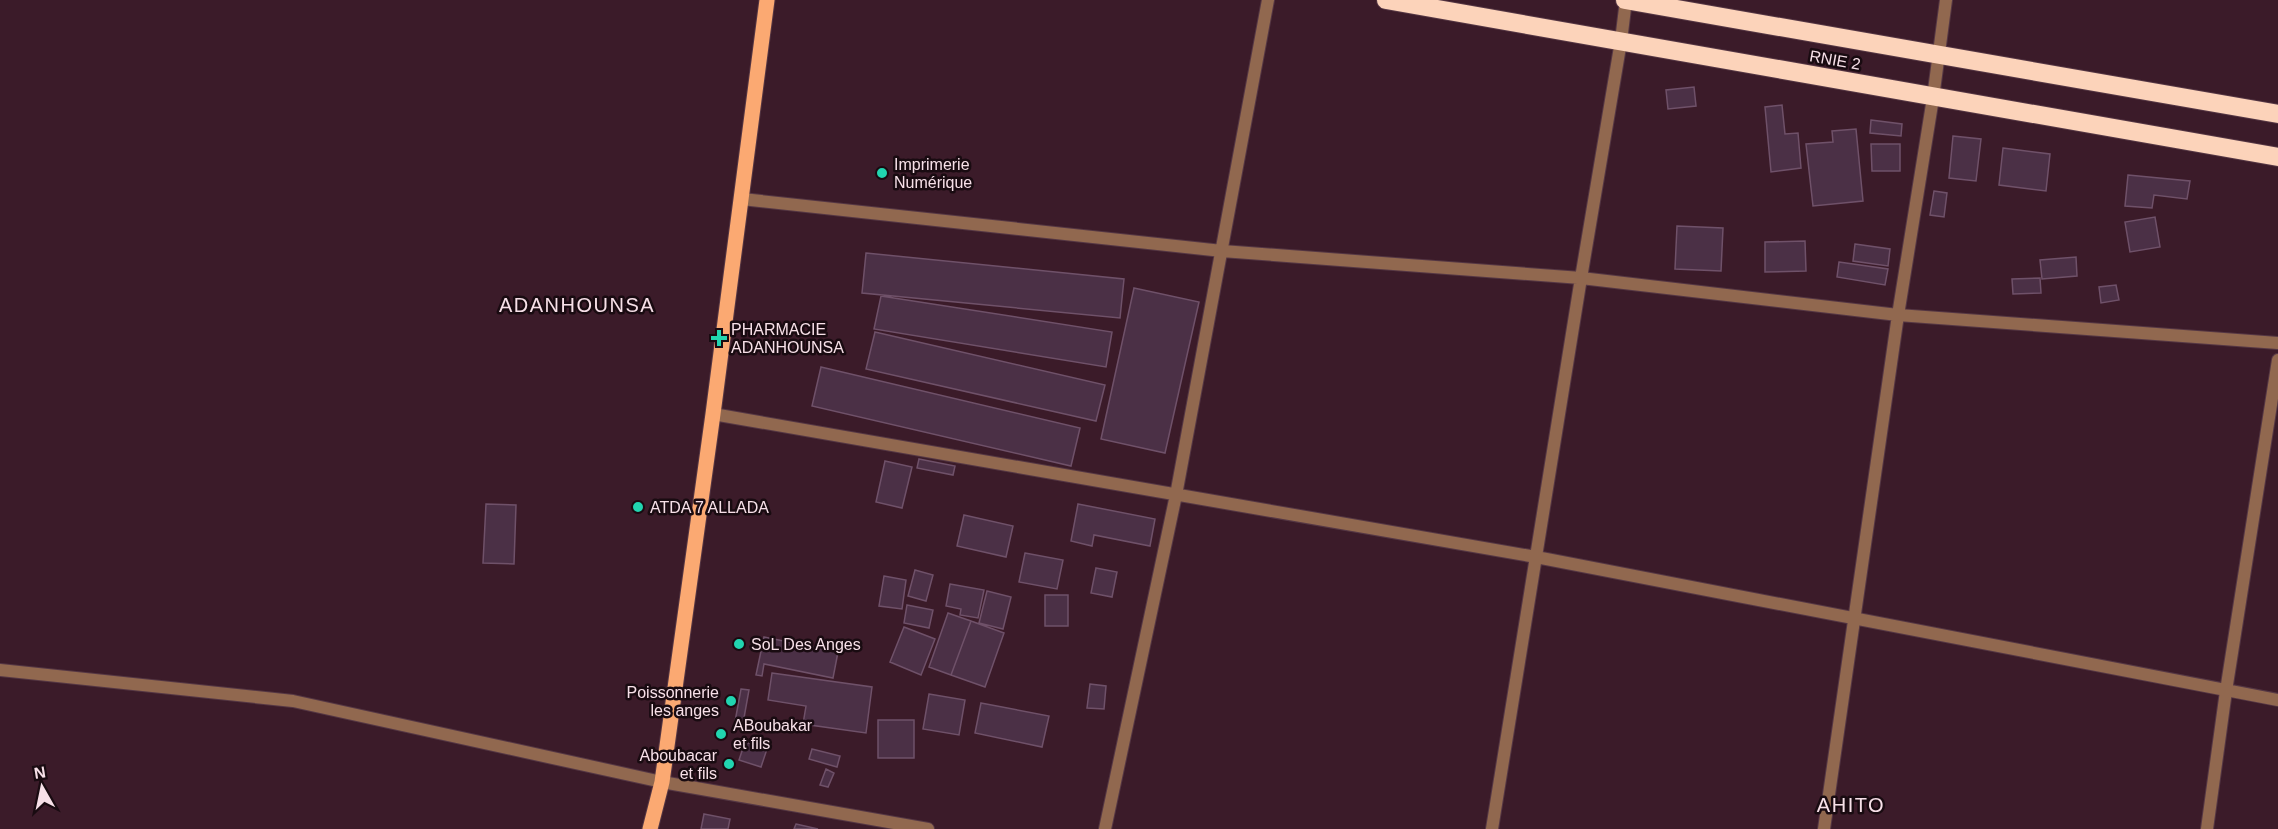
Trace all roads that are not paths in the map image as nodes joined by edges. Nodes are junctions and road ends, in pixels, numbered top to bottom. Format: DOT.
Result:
graph roads {
  1 [pos="767,0"];
  2 [pos="1268,0"];
  3 [pos="1386,0"];
  4 [pos="1626,0"];
  5 [pos="1946,0"];
  6 [pos="1621,41"];
  7 [pos="1939,55"];
  8 [pos="1933,98"];
  9 [pos="2278,114"];
  10 [pos="2278,157"];
  11 [pos="742,199"];
  12 [pos="1222,251"];
  13 [pos="1581,278"];
  14 [pos="1898,315"];
  15 [pos="2278,343"];
  16 [pos="2278,360"];
  17 [pos="714,414"];
  18 [pos="1176,495"];
  19 [pos="1536,557"];
  20 [pos="1856,617"];
  21 [pos="0,670"];
  22 [pos="2226,691"];
  23 [pos="2278,700"];
  24 [pos="662,782"];
  25 [pos="650,829"];
  26 [pos="928,829"];
  27 [pos="1105,829"];
  28 [pos="1492,829"];
  29 [pos="1824,829"];
  30 [pos="2207,829"];
  1 -- 11 [label="main road"];
  2 -- 12 [label="street"];
  3 -- 6 [label="highway, RNIE 2 / RNIE 2"];
  4 -- 6 [label="street"];
  4 -- 7 [label="highway, RNIE 2 / RNIE 2"];
  5 -- 7 [label="street"];
  6 -- 8 [label="highway, RNIE 2 / RNIE 2"];
  6 -- 13 [label="street"];
  7 -- 8 [label="street"];
  7 -- 9 [label="highway, RNIE 2 / RNIE 2"];
  8 -- 10 [label="highway, RNIE 2 / RNIE 2"];
  8 -- 14 [label="street"];
  11 -- 12 [label="street"];
  11 -- 17 [label="main road"];
  12 -- 13 [label="street"];
  12 -- 18 [label="street"];
  13 -- 14 [label="street"];
  13 -- 19 [label="street"];
  14 -- 15 [label="street"];
  14 -- 20 [label="street"];
  16 -- 22 [label="street"];
  17 -- 18 [label="street"];
  17 -- 24 [label="main road"];
  18 -- 19 [label="street"];
  18 -- 27 [label="street"];
  19 -- 20 [label="street"];
  19 -- 28 [label="street"];
  20 -- 22 [label="street"];
  20 -- 29 [label="street"];
  21 -- 24 [label="street"];
  22 -- 23 [label="street"];
  22 -- 30 [label="street"];
  24 -- 25 [label="main road"];
  24 -- 26 [label="street"];
}
